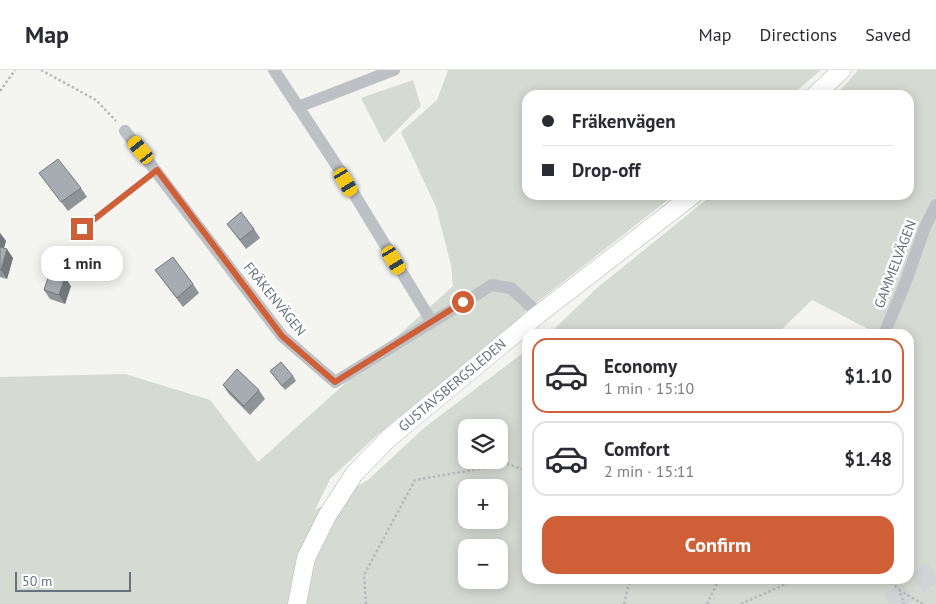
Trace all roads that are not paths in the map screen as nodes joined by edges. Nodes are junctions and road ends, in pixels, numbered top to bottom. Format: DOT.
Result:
graph roads {
  1 [pos="274,70"];
  2 [pos="394,70"];
  3 [pos="842,70"];
  4 [pos="820,90"];
  5 [pos="298,107"];
  6 [pos="126,131"];
  7 [pos="157,170"];
  8 [pos="686,200"];
  9 [pos="936,205"];
  10 [pos="82,229"];
  11 [pos="539,314"];
  12 [pos="432,322"];
  13 [pos="886,329"];
  14 [pos="297,604"];
  1 -- 5 [label="street"];
  2 -- 5 [label="street"];
  3 -- 4 [label="street"];
  5 -- 12 [label="street"];
  6 -- 7 [label="street, FRÄKENVÄGEN"];
  7 -- 10 [label="lane"];
  7 -- 12 [label="street, FRÄKENVÄGEN"];
  8 -- 11 [label="street, GUSTAVSBERGSLEDEN"];
  9 -- 13 [label="street, GAMMELVÄGEN"];
  11 -- 12 [label="street, FRÄKENVÄGEN"];
  11 -- 14 [label="street, GUSTAVSBERGSLEDEN"];
}
